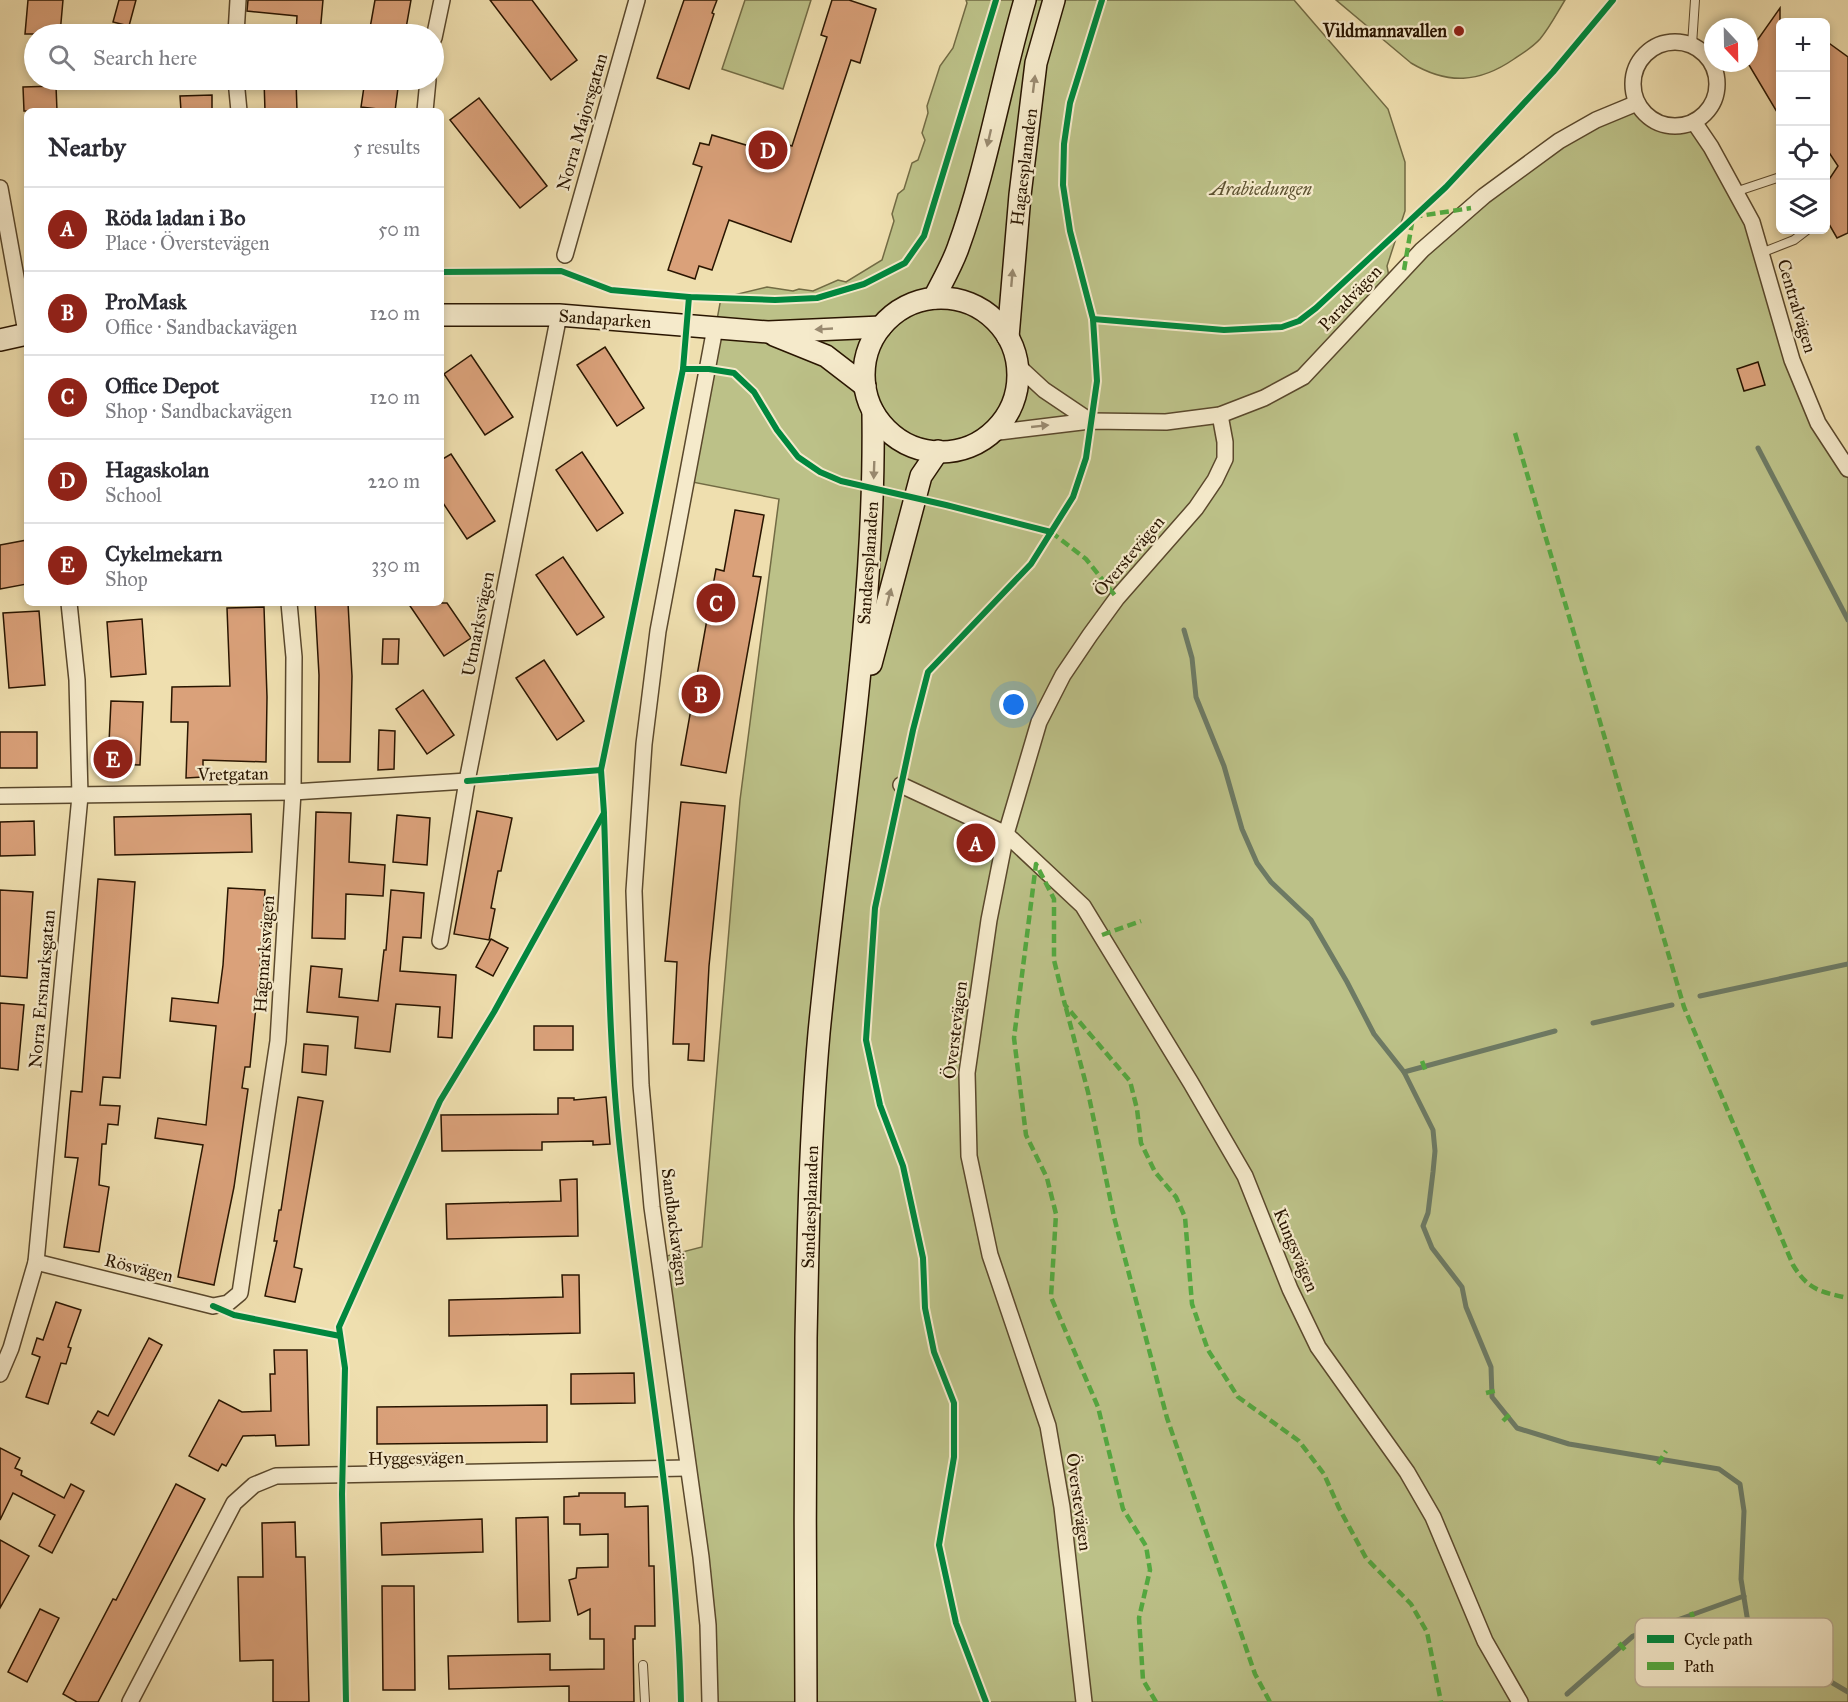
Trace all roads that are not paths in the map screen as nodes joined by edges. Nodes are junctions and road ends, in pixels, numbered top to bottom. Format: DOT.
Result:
graph roads {
  1 [pos="238,0"];
  2 [pos="442,0"];
  3 [pos="637,0"];
  4 [pos="1025,0"];
  5 [pos="1054,0"];
  6 [pos="1695,0"];
  7 [pos="237,24"];
  8 [pos="437,24"];
  9 [pos="1692,45"];
  10 [pos="237,90"];
  11 [pos="427,90"];
  12 [pos="1637,103"];
  13 [pos="239,108"];
  14 [pos="425,108"];
  15 [pos="1694,122"];
  16 [pos="1776,178"];
  17 [pos="0,188"];
  18 [pos="1735,192"];
  19 [pos="1801,234"];
  20 [pos="1761,253"];
  21 [pos="565,255"];
  22 [pos="934,298"];
  23 [pos="444,315"];
  24 [pos="559,315"];
  25 [pos="24,319"];
  26 [pos="881,327"];
  27 [pos="715,328"];
  28 [pos="768,332"];
  29 [pos="24,336"];
  30 [pos="1008,336"];
  31 [pos="0,340"];
  32 [pos="1018,366"];
  33 [pos="865,386"];
  34 [pos="873,412"];
  35 [pos="1220,415"];
  36 [pos="1090,421"];
  37 [pos="991,433"];
  38 [pos="938,452"];
  39 [pos="1848,469"];
  40 [pos="69,606"];
  41 [pos="289,606"];
  42 [pos="857,714"];
  43 [pos="467,781"];
  44 [pos="901,785"];
  45 [pos="293,792"];
  46 [pos="0,796"];
  47 [pos="80,796"];
  48 [pos="1006,834"];
  49 [pos="440,941"];
  50 [pos="36,1262"];
  51 [pos="232,1300"];
  52 [pos="0,1374"];
  53 [pos="687,1468"];
  54 [pos="643,1665"];
  55 [pos="130,1702"];
  56 [pos="645,1702"];
  57 [pos="710,1702"];
  58 [pos="806,1702"];
  59 [pos="1084,1702"];
  60 [pos="1520,1702"];
  1 -- 7 [label="street"];
  2 -- 8 [label="street"];
  3 -- 21 [label="street, Norra Majorsgatan"];
  4 -- 22 [label="main road, Hagaesplanaden, one-way"];
  30 -- 5 [label="main road, Hagaesplanaden, one-way"];
  6 -- 9 [label="lane"];
  9 -- 12 [label="street"];
  9 -- 15 [label="street"];
  10 -- 13 [label="street"];
  11 -- 14 [label="street"];
  12 -- 15 [label="street"];
  12 -- 35 [label="street, Paradvägen"];
  15 -- 18 [label="street, Centralvägen"];
  16 -- 18 [label="lane"];
  17 -- 25 [label="street"];
  18 -- 20 [label="street, Centralvägen"];
  19 -- 20 [label="lane"];
  20 -- 39 [label="street, Centralvägen"];
  22 -- 26 [label="main road"];
  22 -- 30 [label="main road"];
  23 -- 24 [label="main road, Sandaparken"];
  24 -- 27 [label="main road, Sandaparken"];
  24 -- 43 [label="street, Utmarksvägen"];
  26 -- 28 [label="main road, Sandaparken, one-way"];
  26 -- 33 [label="main road"];
  27 -- 28 [label="main road, Sandaparken"];
  27 -- 53 [label="street, Sandbackavägen"];
  28 -- 33 [label="main road, Sandaparken"];
  29 -- 31 [label="main road"];
  30 -- 32 [label="main road"];
  32 -- 36 [label="street"];
  32 -- 37 [label="main road"];
  33 -- 34 [label="main road"];
  34 -- 38 [label="main road"];
  34 -- 42 [label="main road, Sandaesplanaden, one-way"];
  35 -- 36 [label="street, Paradvägen"];
  35 -- 48 [label="street, Överstevägen"];
  37 -- 36 [label="street, Paradvägen, one-way"];
  37 -- 38 [label="main road"];
  42 -- 38 [label="main road, Sandaesplanaden, one-way"];
  40 -- 47 [label="street, Norra Ersmarksgatan"];
  41 -- 45 [label="street, Hagmarksvägen"];
  42 -- 58 [label="main road, Sandaesplanaden"];
  43 -- 45 [label="street, Vretgatan"];
  43 -- 49 [label="street, Utmarksvägen"];
  44 -- 48 [label="street, Kungsvägen"];
  45 -- 47 [label="street, Vretgatan"];
  45 -- 51 [label="street, Hagmarksvägen"];
  46 -- 47 [label="street, Vretgatan"];
  47 -- 50 [label="street, Norra Ersmarksgatan"];
  48 -- 59 [label="street, Överstevägen"];
  48 -- 60 [label="street, Kungsvägen"];
  50 -- 51 [label="street, Rösvägen"];
  50 -- 52 [label="street, Norra Ersmarksgatan"];
  53 -- 55 [label="street, Hyggesvägen"];
  53 -- 57 [label="street, Sandbackavägen"];
  54 -- 56 [label="lane"];
}
